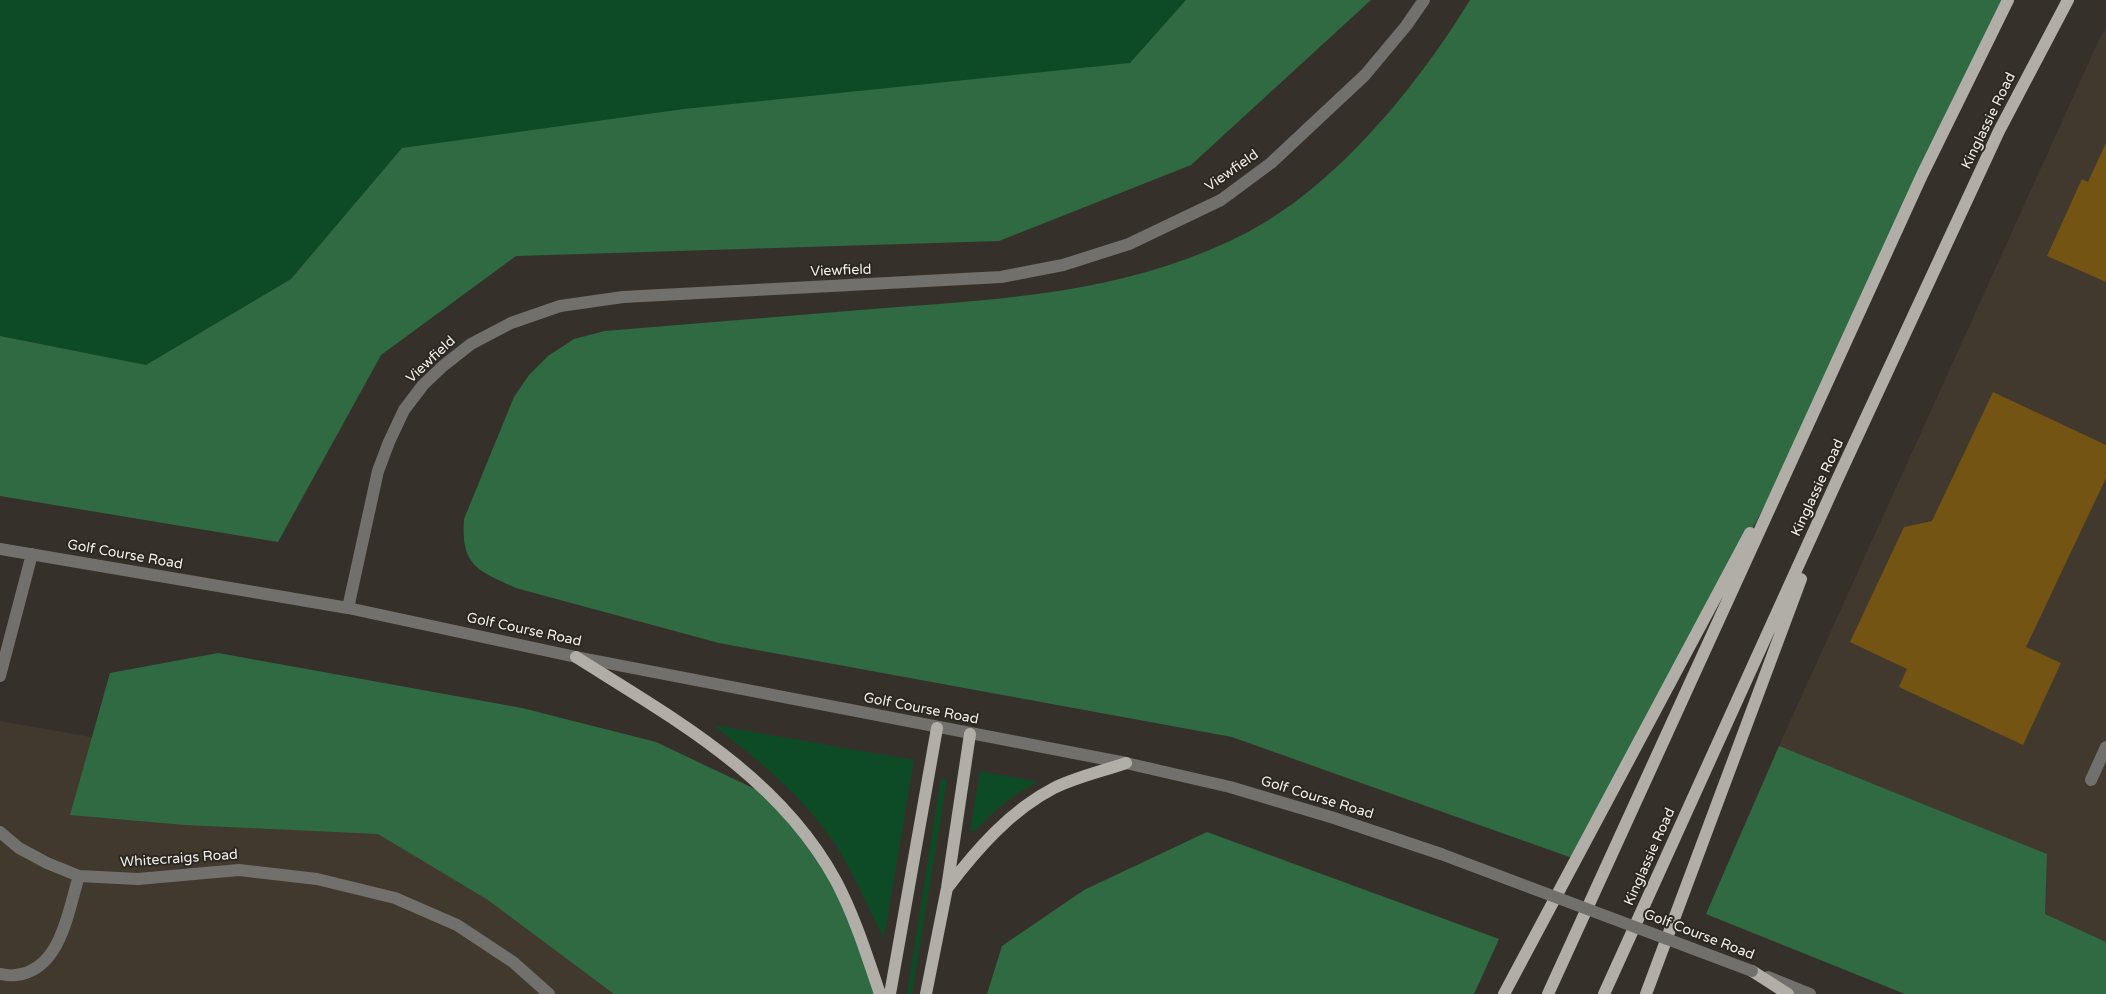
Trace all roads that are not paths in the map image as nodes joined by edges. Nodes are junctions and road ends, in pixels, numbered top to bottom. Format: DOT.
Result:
graph roads {
  1 [pos="1424,0"];
  2 [pos="2008,0"];
  3 [pos="2068,0"];
  4 [pos="1806,429"];
  5 [pos="1838,478"];
  6 [pos="0,549"];
  7 [pos="32,554"];
  8 [pos="348,608"];
  9 [pos="576,657"];
  10 [pos="0,676"];
  11 [pos="937,728"];
  12 [pos="970,734"];
  13 [pos="2106,747"];
  14 [pos="1126,763"];
  15 [pos="2092,780"];
  16 [pos="0,832"];
  17 [pos="79,876"];
  18 [pos="947,888"];
  19 [pos="1752,971"];
  20 [pos="0,974"];
  21 [pos="549,994"];
  22 [pos="880,994"];
  23 [pos="890,994"];
  24 [pos="926,994"];
  25 [pos="1504,994"];
  26 [pos="1548,994"];
  27 [pos="1604,994"];
  28 [pos="1646,994"];
  29 [pos="1788,994"];
  30 [pos="1810,994"];
  1 -- 8 [label="street, Viewfield"];
  2 -- 4 [label="main road"];
  3 -- 5 [label="main road, Kinglassie Road"];
  4 -- 25 [label="main road"];
  4 -- 26 [label="main road"];
  5 -- 27 [label="main road, Kinglassie Road"];
  5 -- 28 [label="main road"];
  6 -- 7 [label="street, Golf Course Road"];
  7 -- 8 [label="street, Golf Course Road"];
  7 -- 10 [label="street"];
  8 -- 9 [label="street, Golf Course Road"];
  9 -- 11 [label="street, Golf Course Road"];
  9 -- 22 [label="main road"];
  11 -- 12 [label="street, Golf Course Road"];
  11 -- 23 [label="main road"];
  12 -- 14 [label="street, Golf Course Road"];
  12 -- 18 [label="main road"];
  13 -- 15 [label="street"];
  14 -- 18 [label="main road"];
  14 -- 19 [label="street, Golf Course Road, bridge"];
  16 -- 17 [label="street, Whitecraigs Road"];
  17 -- 20 [label="street"];
  17 -- 21 [label="street, Whitecraigs Road"];
  18 -- 24 [label="main road"];
  19 -- 29 [label="main road"];
  19 -- 30 [label="street, Golf Course Road"];
}
